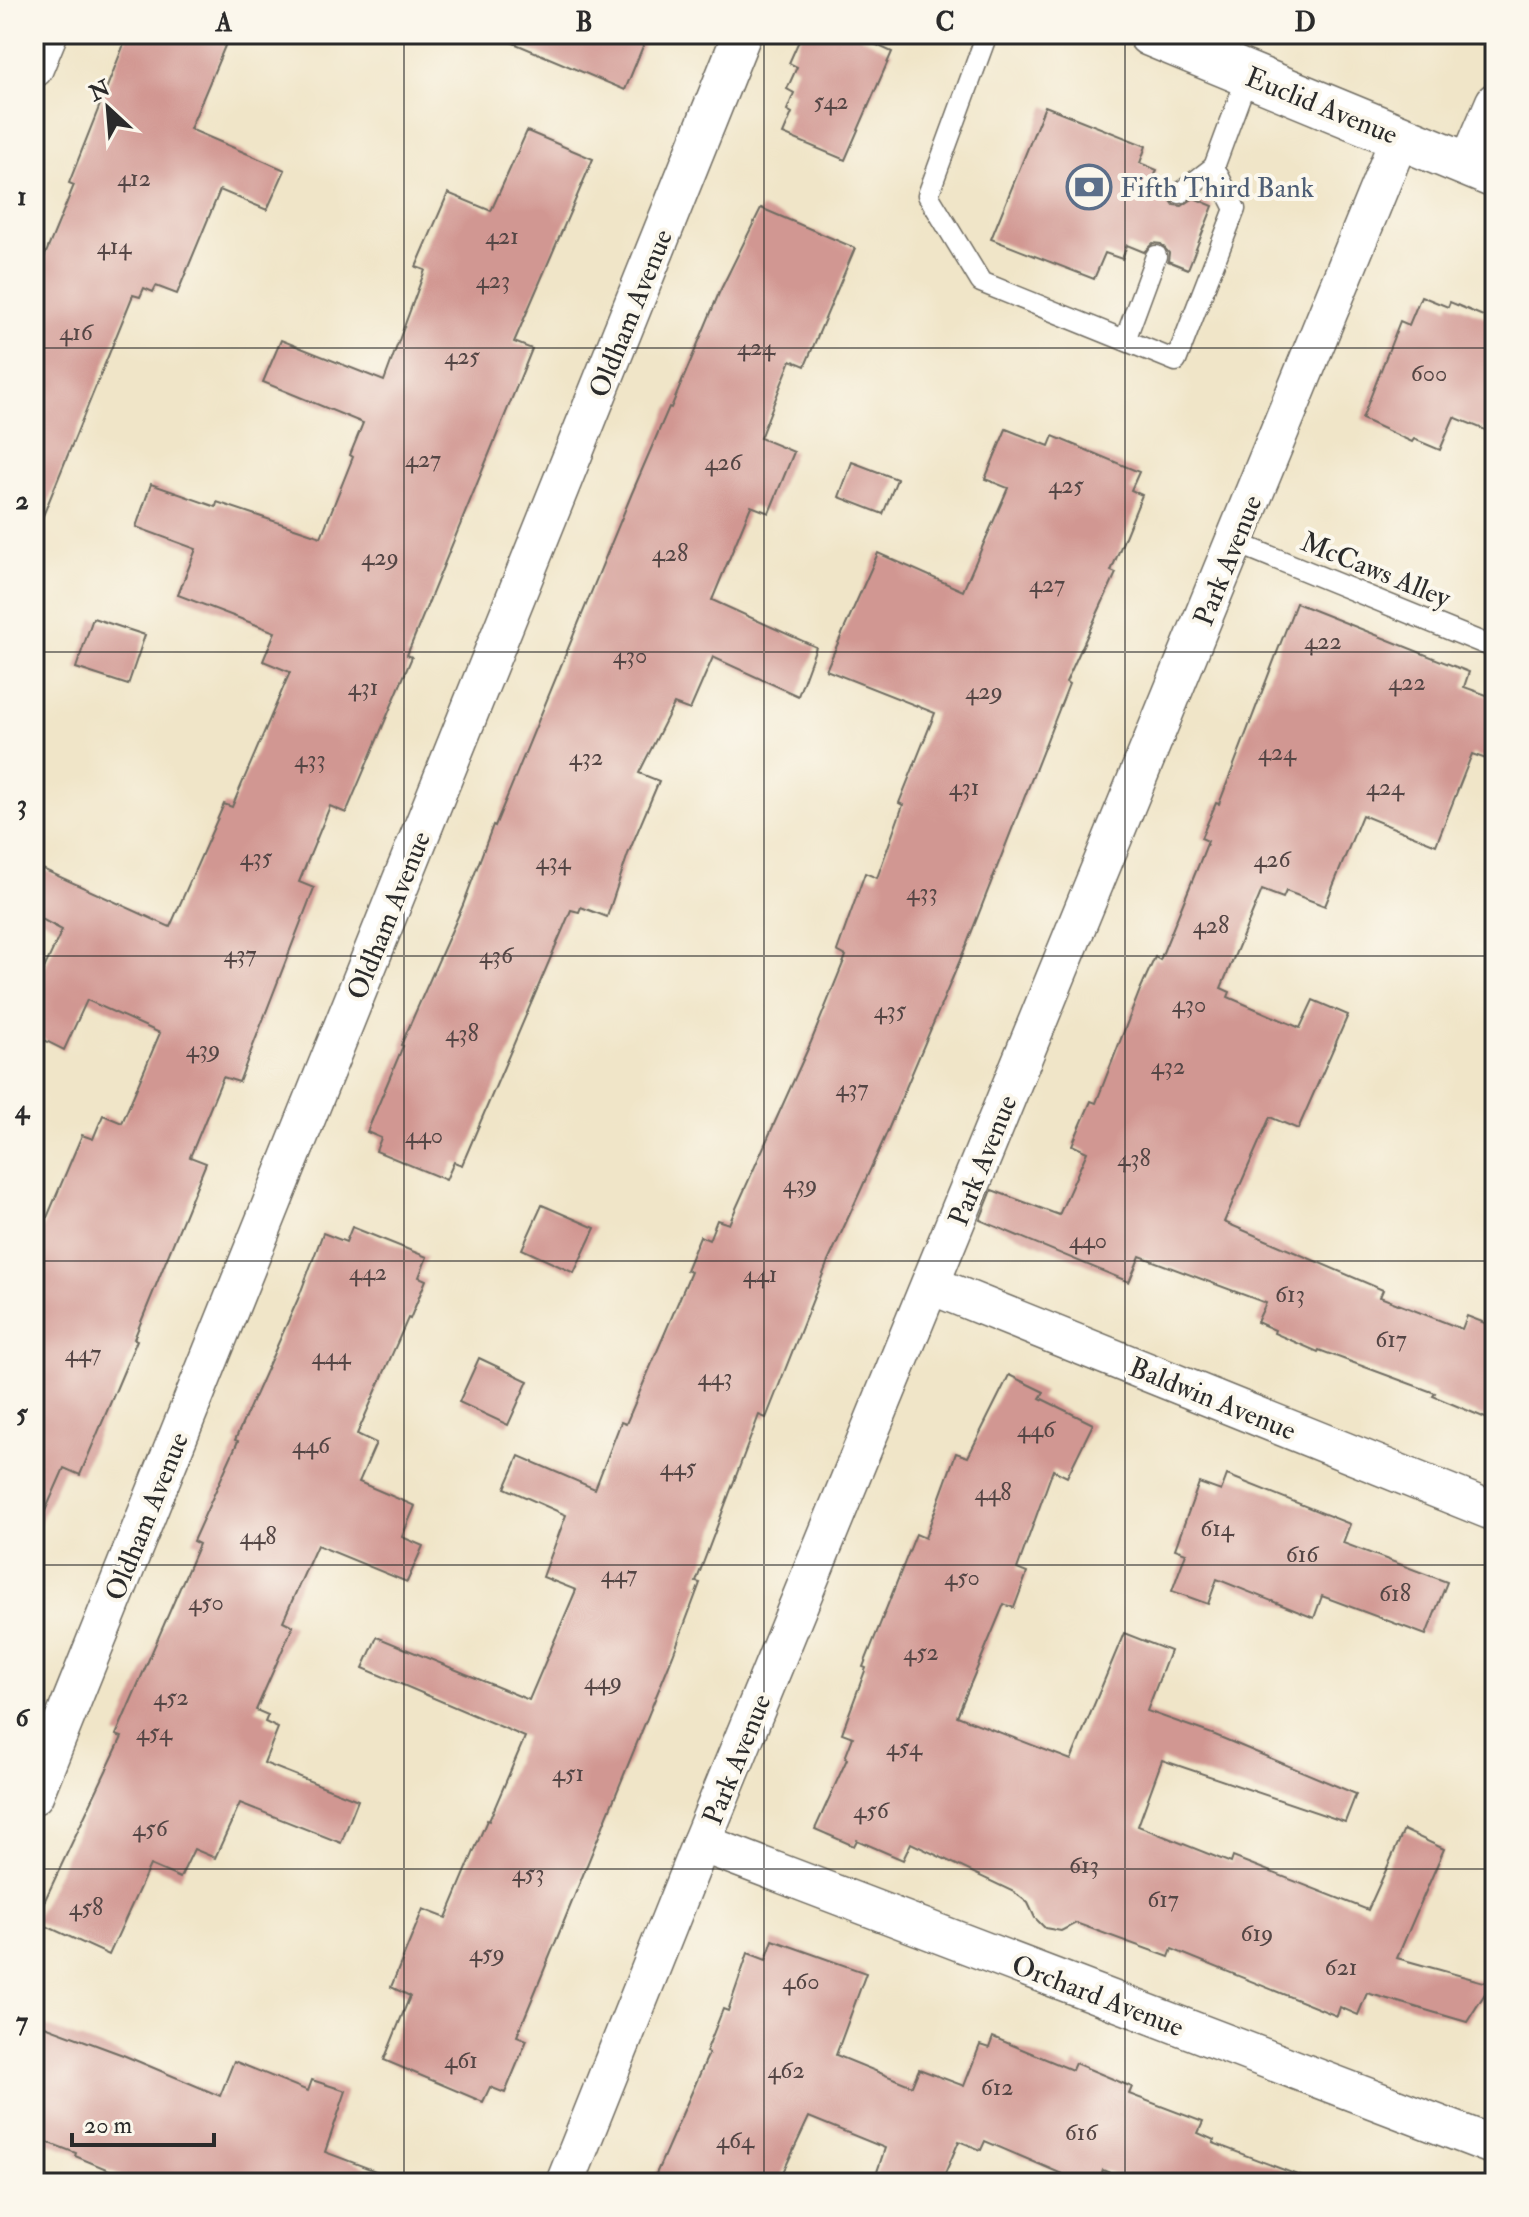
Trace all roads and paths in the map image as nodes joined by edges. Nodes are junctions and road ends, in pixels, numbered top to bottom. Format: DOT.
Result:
graph roads {
  1 [pos="48,34"];
  2 [pos="742,34"];
  3 [pos="987,34"];
  4 [pos="1150,34"];
  5 [pos="1483,34"];
  6 [pos="1495,39"];
  7 [pos="1232,57"];
  8 [pos="34,68"];
  9 [pos="1495,102"];
  10 [pos="1400,137"];
  11 [pos="1214,167"];
  12 [pos="1482,170"];
  13 [pos="1180,193"];
  14 [pos="1156,256"];
  15 [pos="1125,340"];
  16 [pos="1235,542"];
  17 [pos="1495,648"];
  18 [pos="931,1285"];
  19 [pos="1495,1512"];
  20 [pos="34,1795"];
  21 [pos="701,1843"];
  22 [pos="1495,2146"];
  23 [pos="565,2183"];
  1 -- 8 [label="street"];
  2 -- 20 [label="street, Oldham Avenue"];
  3 -- 15 [label="lane"];
  4 -- 7 [label="main road, Euclid Avenue"];
  5 -- 6 [label="lane"];
  7 -- 10 [label="main road, Euclid Avenue"];
  7 -- 11 [label="lane"];
  9 -- 12 [label="street"];
  10 -- 12 [label="main road, Euclid Avenue"];
  10 -- 16 [label="street, Park Avenue"];
  11 -- 13 [label="lane"];
  11 -- 15 [label="lane"];
  14 -- 15 [label="lane"];
  16 -- 17 [label="lane, McCaws Alley"];
  16 -- 18 [label="street, Park Avenue"];
  18 -- 19 [label="street, Baldwin Avenue"];
  18 -- 21 [label="street, Park Avenue"];
  21 -- 22 [label="street, Orchard Avenue"];
  21 -- 23 [label="street, Park Avenue"];
}
